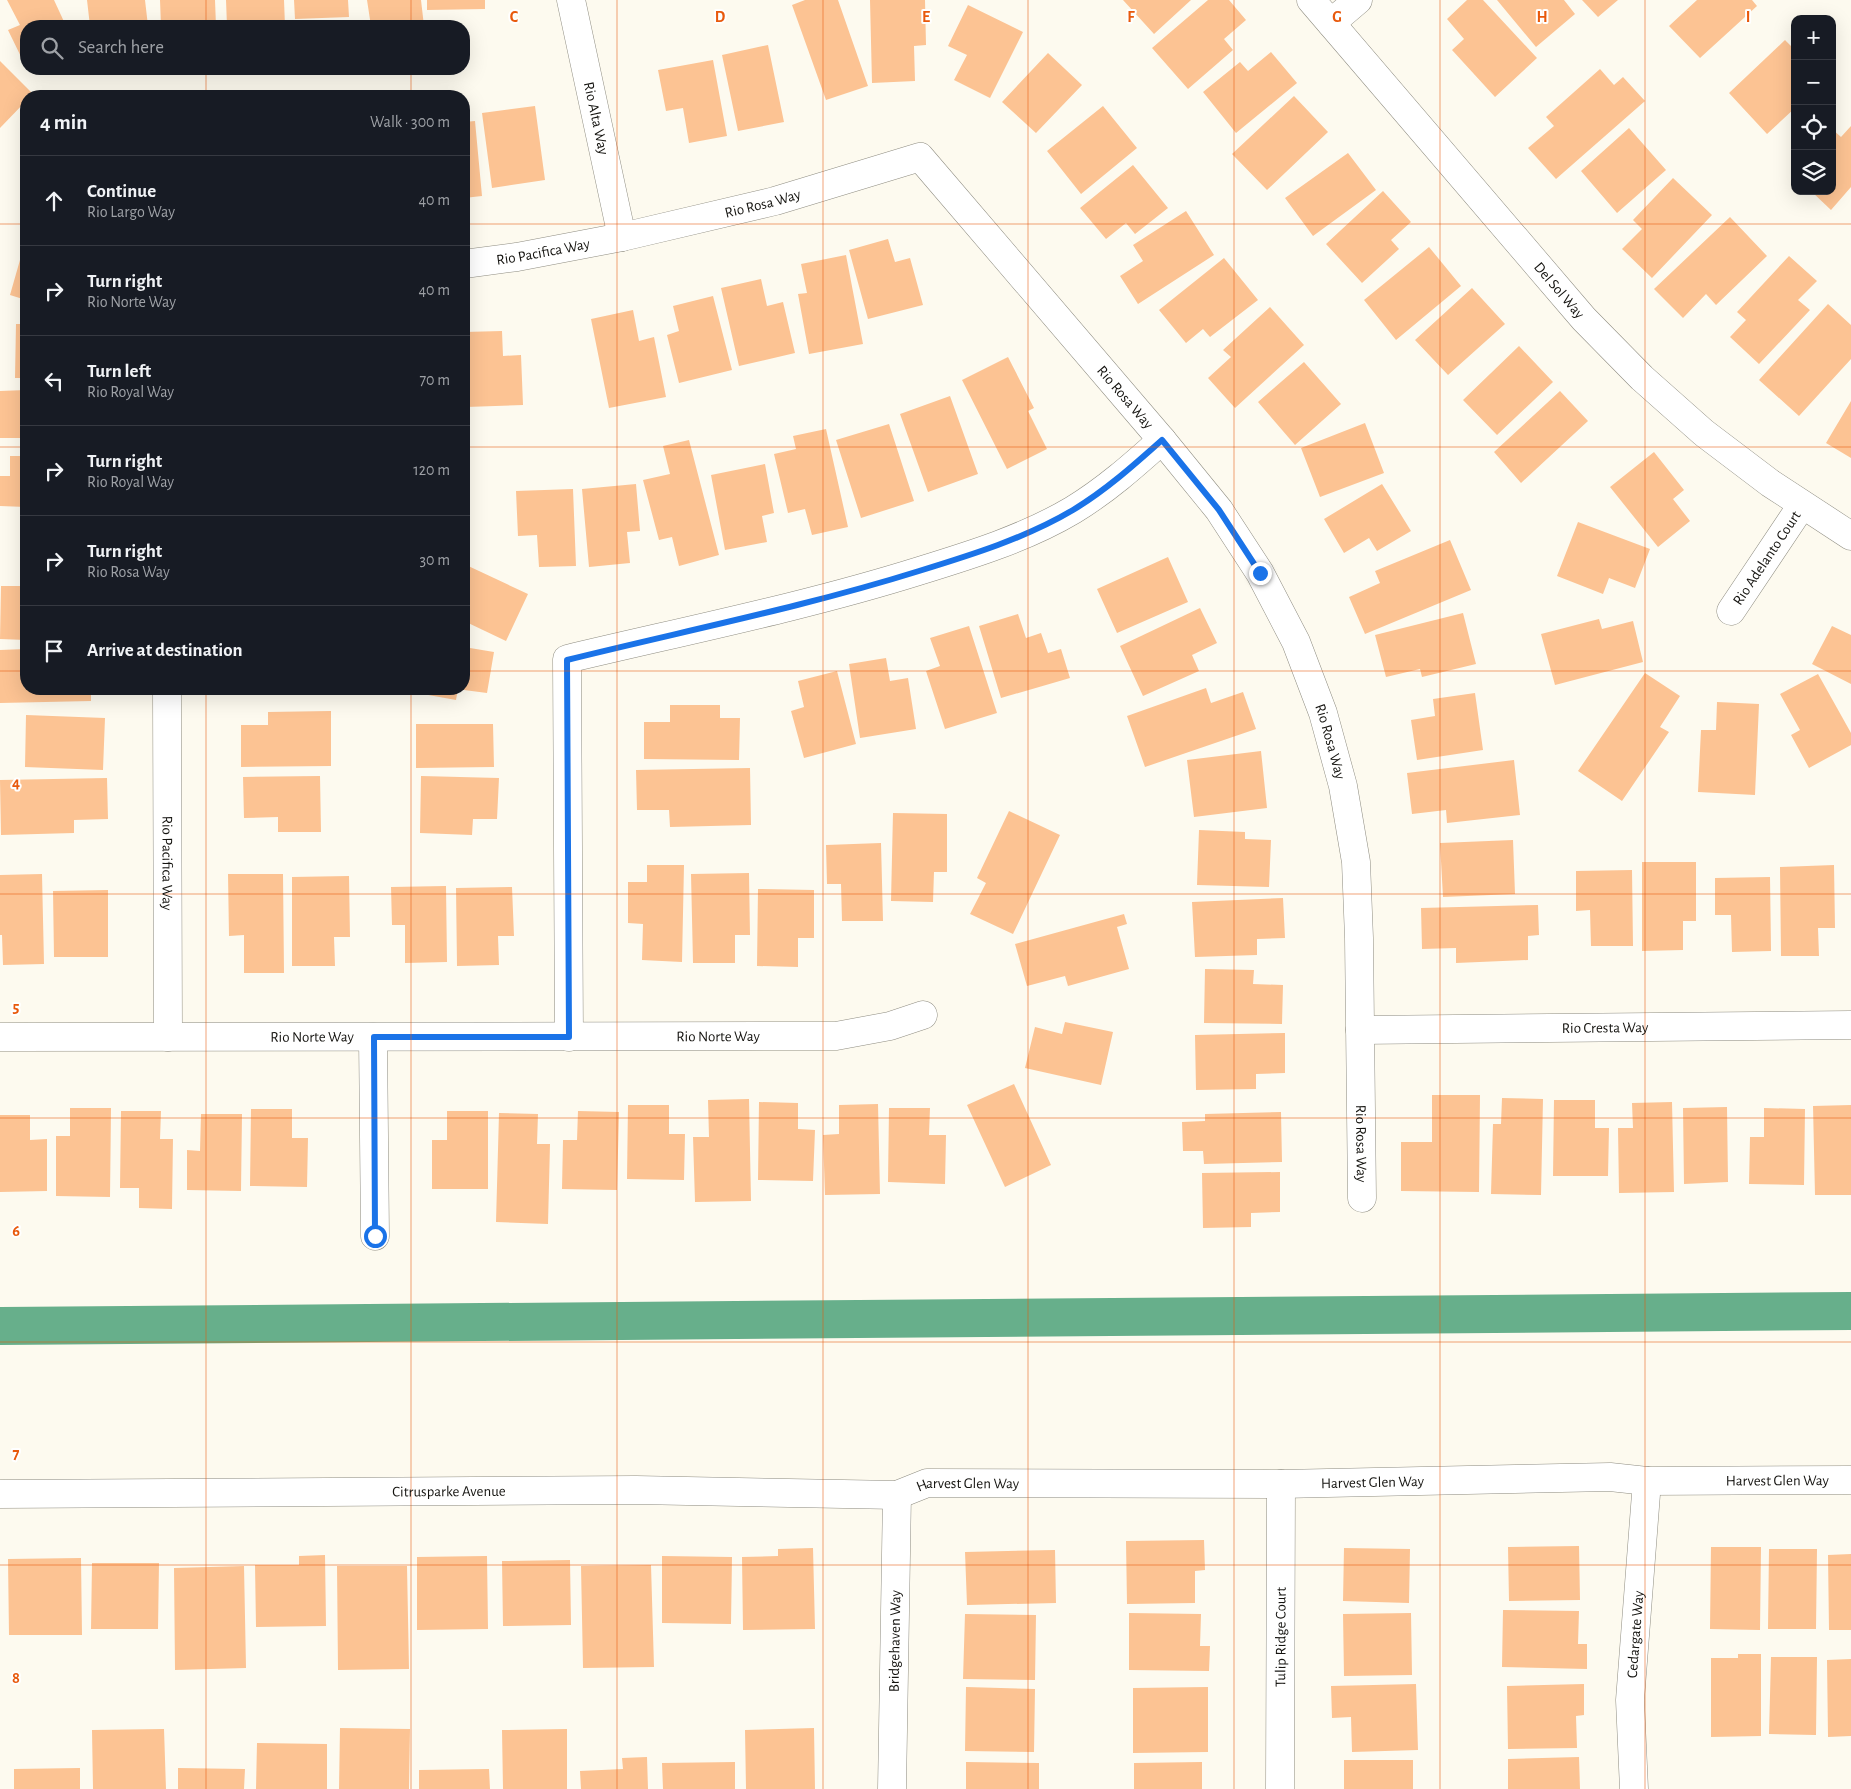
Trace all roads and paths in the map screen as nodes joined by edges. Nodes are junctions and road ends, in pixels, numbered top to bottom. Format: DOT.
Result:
graph roads {
  1 [pos="571,0"];
  2 [pos="1311,0"];
  3 [pos="1358,0"];
  4 [pos="1331,23"];
  5 [pos="622,238"];
  6 [pos="470,263"];
  7 [pos="1162,440"];
  8 [pos="1802,505"];
  9 [pos="1851,536"];
  10 [pos="1731,611"];
  11 [pos="167,695"];
  12 [pos="923,1015"];
  13 [pos="1851,1025"];
  14 [pos="1360,1030"];
  15 [pos="0,1037"];
  16 [pos="168,1037"];
  17 [pos="374,1037"];
  18 [pos="569,1037"];
  19 [pos="1362,1198"];
  20 [pos="375,1236"];
  21 [pos="1851,1480"];
  22 [pos="1647,1481"];
  23 [pos="1281,1484"];
  24 [pos="0,1494"];
  25 [pos="897,1494"];
  26 [pos="892,1789"];
  27 [pos="1280,1789"];
  28 [pos="1634,1789"];
  1 -- 5 [label="street, Rio Alta Way"];
  2 -- 4 [label="street, Del Sol Way"];
  3 -- 4 [label="street"];
  4 -- 8 [label="street, Del Sol Way"];
  5 -- 6 [label="street, Rio Pacifica Way"];
  5 -- 7 [label="street, Rio Rosa Way"];
  7 -- 14 [label="street, Rio Rosa Way"];
  7 -- 18 [label="street"];
  8 -- 9 [label="street, Del Sol Way"];
  8 -- 10 [label="street, Rio Adelanto Court"];
  11 -- 16 [label="street, Rio Pacifica Way"];
  12 -- 18 [label="street, Rio Norte Way"];
  13 -- 14 [label="street, Rio Cresta Way"];
  14 -- 19 [label="street, Rio Rosa Way"];
  15 -- 16 [label="street, Rio Norte Way"];
  16 -- 17 [label="street, Rio Norte Way"];
  17 -- 18 [label="street, Rio Norte Way"];
  17 -- 20 [label="street"];
  21 -- 22 [label="street, Harvest Glen Way"];
  22 -- 23 [label="street, Harvest Glen Way"];
  22 -- 28 [label="street, Cedargate Way"];
  23 -- 25 [label="street, Harvest Glen Way"];
  23 -- 27 [label="street, Tulip Ridge Court"];
  24 -- 25 [label="street, Citrusparke Avenue"];
  25 -- 26 [label="street, Bridgehaven Way"];
}
